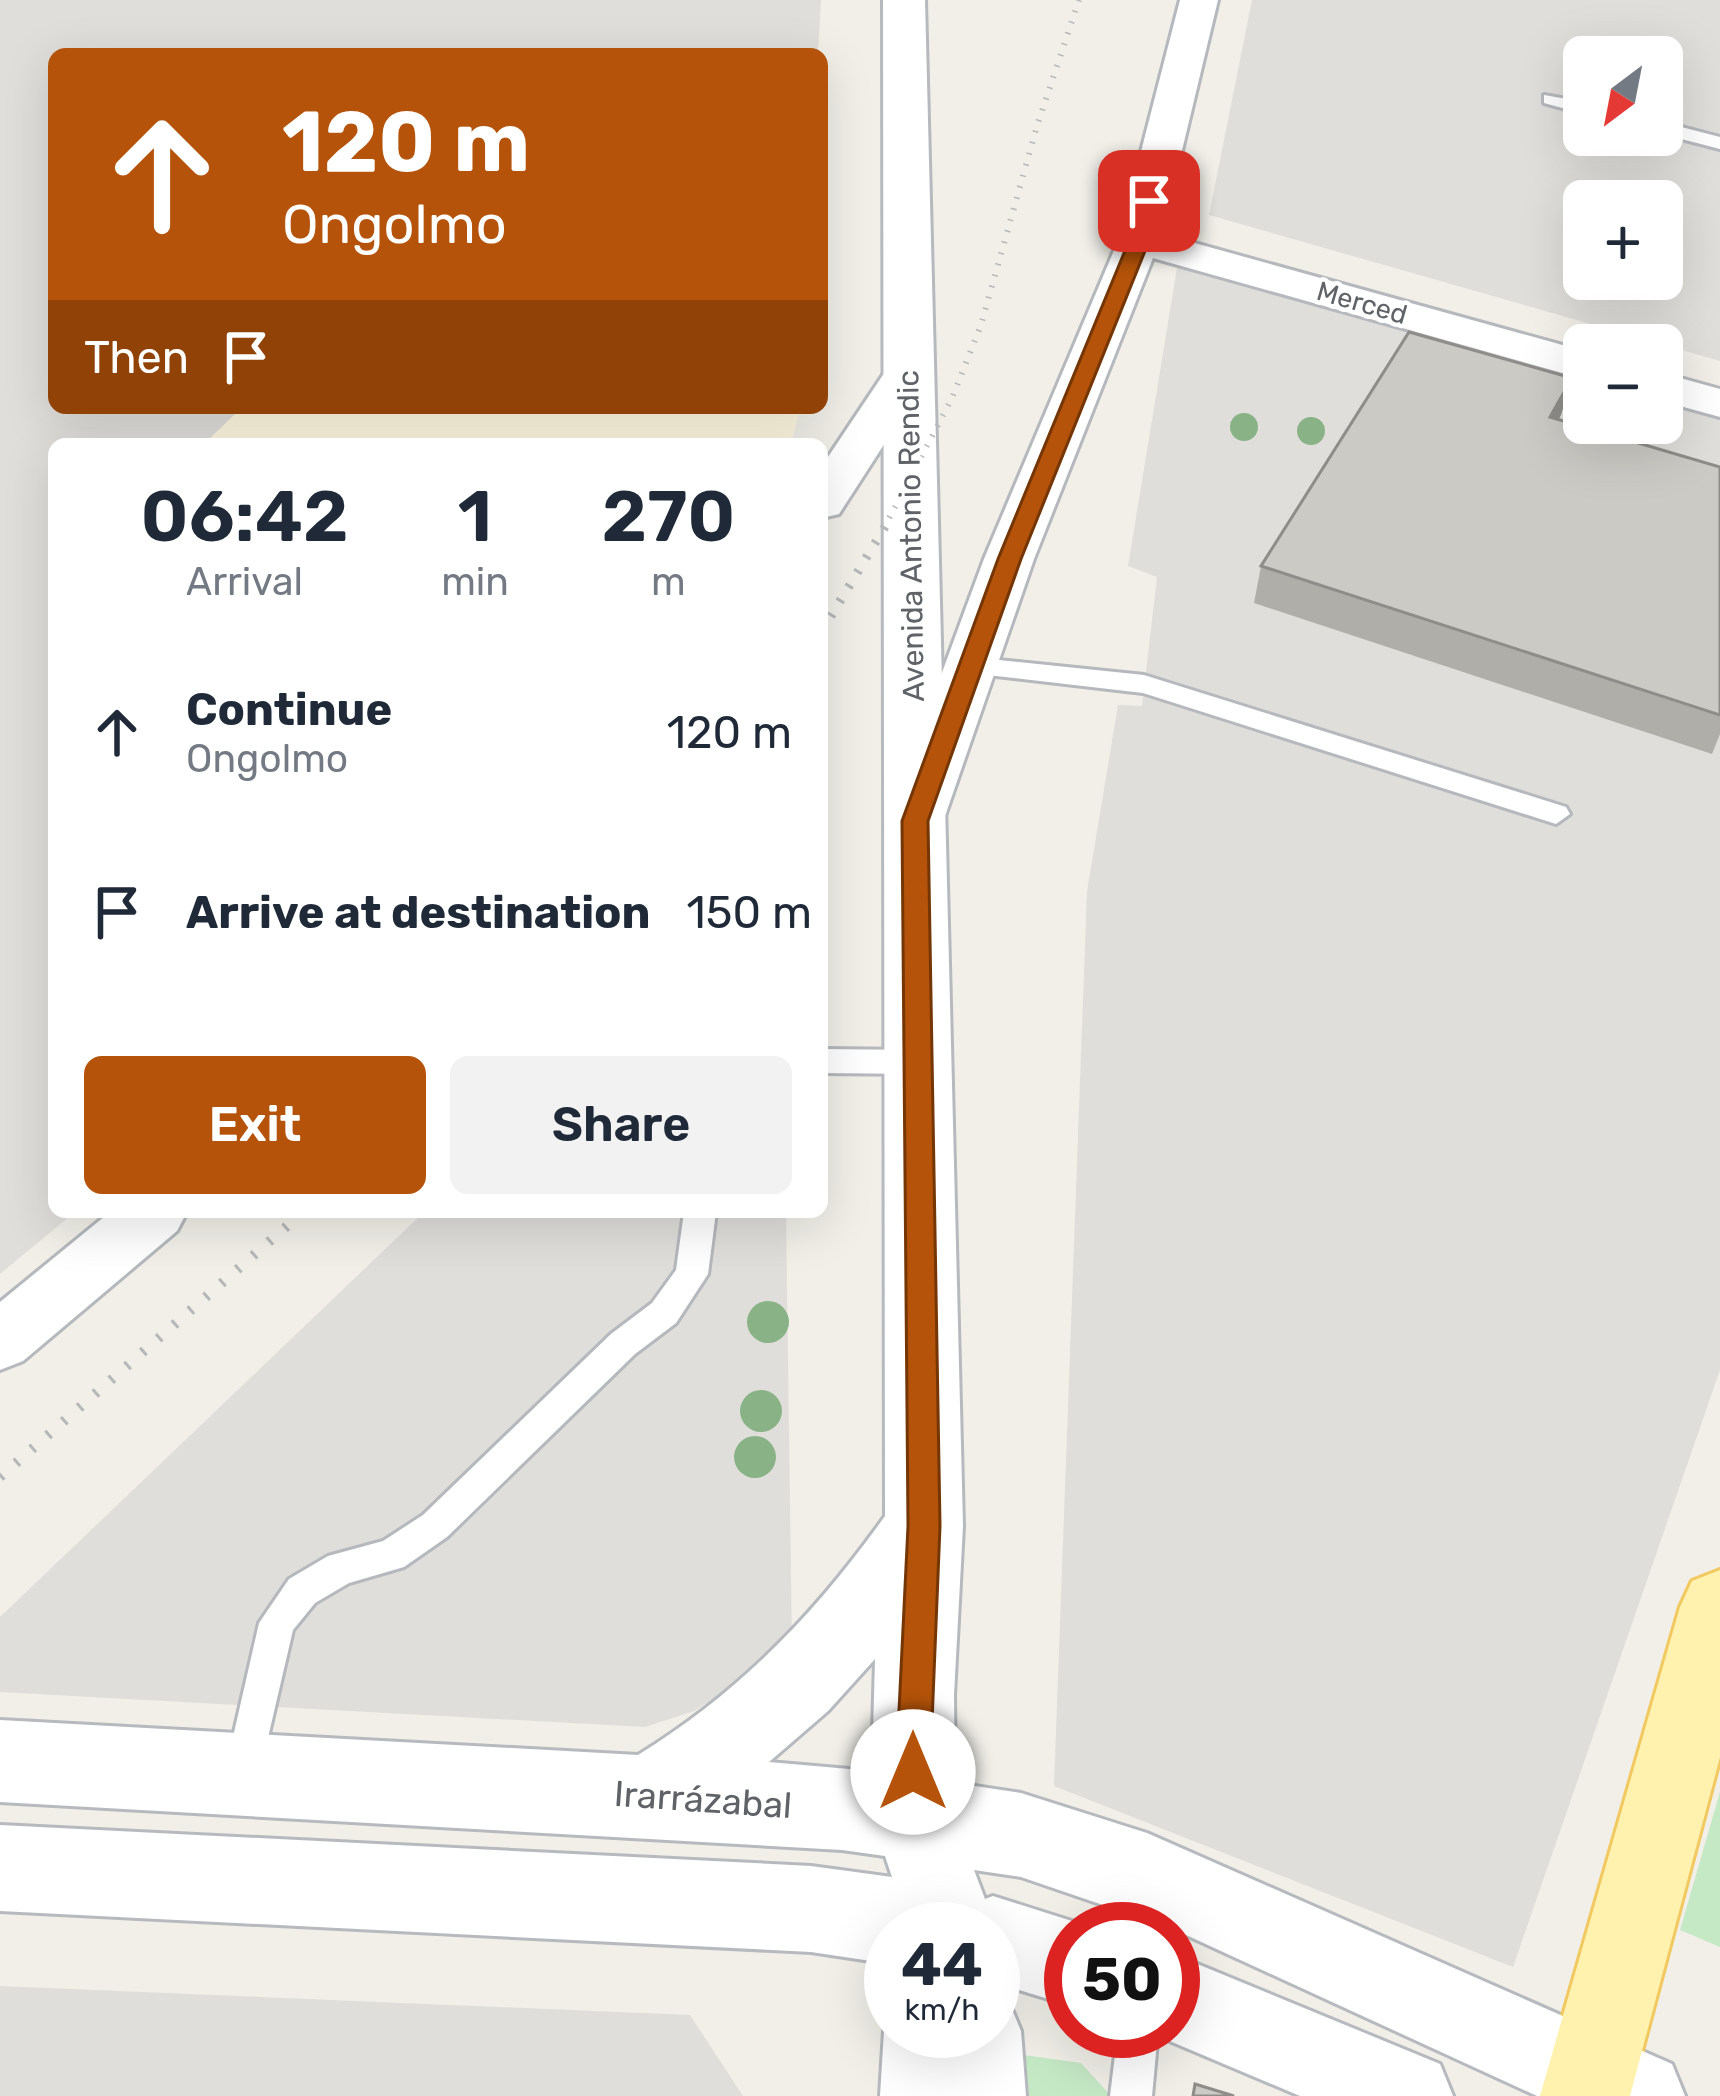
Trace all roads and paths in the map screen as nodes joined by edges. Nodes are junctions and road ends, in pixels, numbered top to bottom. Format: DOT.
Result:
graph roads {
  1 [pos="904,0"];
  2 [pos="1199,0"];
  3 [pos="1551,99"];
  4 [pos="1563,102"];
  5 [pos="1683,133"];
  6 [pos="1720,143"];
  7 [pos="1139,241"];
  8 [pos="1563,359"];
  9 [pos="909,370"];
  10 [pos="1683,393"];
  11 [pos="1720,404"];
  12 [pos="828,494"];
  13 [pos="970,666"];
  14 [pos="1556,814"];
  15 [pos="915,821"];
  16 [pos="828,1061"];
  17 [pos="918,1062"];
  18 [pos="148,1218"];
  19 [pos="699,1218"];
  20 [pos="0,1341"];
  21 [pos="924,1526"];
  22 [pos="1720,1607"];
  23 [pos="0,1761"];
  24 [pos="244,1772"];
  25 [pos="650,1795"];
  26 [pos="913,1815"];
  27 [pos="0,1868"];
  28 [pos="943,1902"];
  29 [pos="864,1917"];
  30 [pos="1200,2009"];
  31 [pos="927,2058"];
  32 [pos="978,2058"];
  33 [pos="1135,2058"];
  34 [pos="1606,2088"];
  35 [pos="925,2096"];
  36 [pos="982,2096"];
  37 [pos="1131,2096"];
  38 [pos="1408,2096"];
  1 -- 9 [label="main road, Avenida Antonio Rendic"];
  2 -- 7 [label="street"];
  3 -- 4 [label="lane"];
  5 -- 6 [label="lane"];
  7 -- 8 [label="street, Merced"];
  7 -- 13 [label="street"];
  9 -- 12 [label="street"];
  9 -- 15 [label="main road, Avenida Antonio Rendic"];
  10 -- 11 [label="street"];
  13 -- 14 [label="lane"];
  13 -- 15 [label="street"];
  15 -- 17 [label="main road, Avenida Antonio Rendic"];
  16 -- 17 [label="lane"];
  17 -- 21 [label="main road, Avenida Antonio Rendic"];
  18 -- 20 [label="street"];
  19 -- 24 [label="lane"];
  21 -- 25 [label="main road"];
  21 -- 26 [label="main road, Avenida Antonio Rendic"];
  22 -- 34 [label="main road"];
  23 -- 24 [label="main road, Irarrázabal"];
  24 -- 25 [label="main road, Irarrázabal"];
  25 -- 26 [label="main road, Irarrázabal"];
  26 -- 28 [label="main road, Avenida Antonio Rendic"];
  26 -- 34 [label="main road, Irarrázabal"];
  27 -- 29 [label="main road"];
  30 -- 38 [label="main road"];
  31 -- 35 [label="main road"];
  32 -- 36 [label="main road"];
  33 -- 37 [label="lane"];
}
